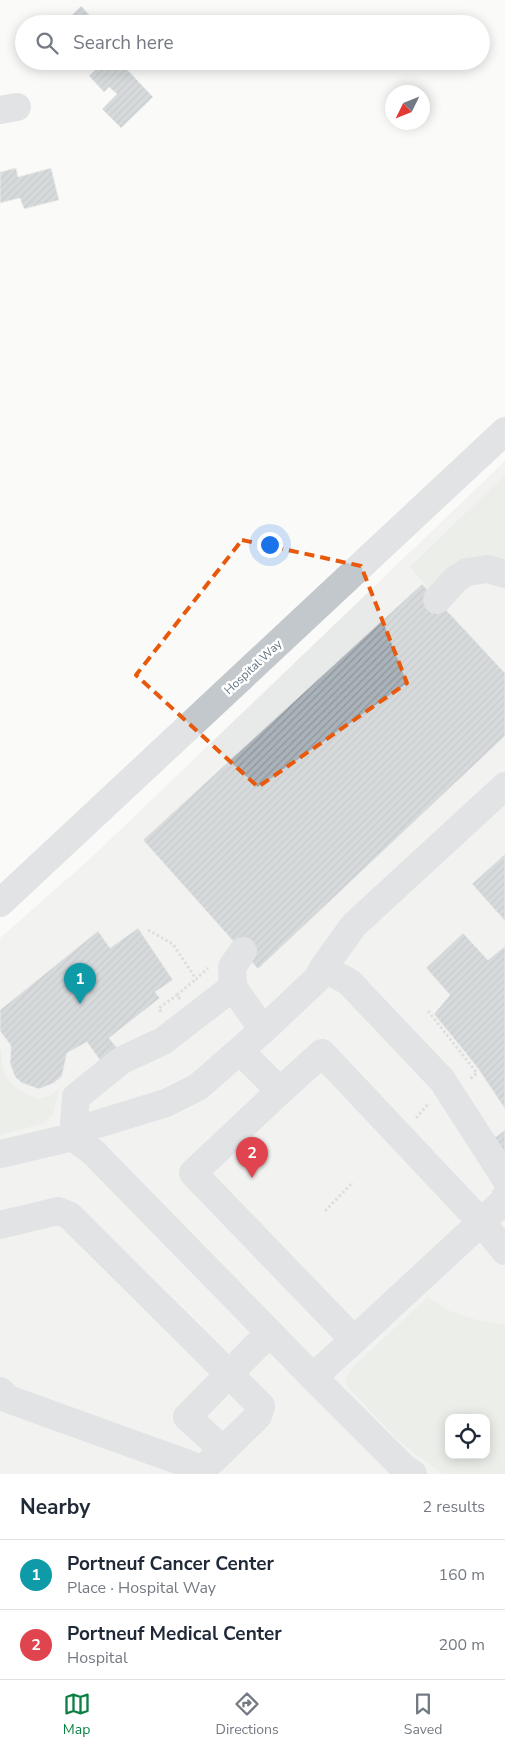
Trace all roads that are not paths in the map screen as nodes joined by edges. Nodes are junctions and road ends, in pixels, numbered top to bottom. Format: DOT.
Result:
graph roads {
  1 [pos="505,431"];
  2 [pos="505,574"];
  3 [pos="437,600"];
  4 [pos="505,786"];
  5 [pos="0,903"];
  6 [pos="243,952"];
  7 [pos="323,968"];
  8 [pos="233,987"];
  9 [pos="264,1030"];
  10 [pos="240,1051"];
  11 [pos="280,1091"];
  12 [pos="73,1136"];
  13 [pos="0,1154"];
  14 [pos="505,1178"];
  15 [pos="505,1197"];
  16 [pos="482,1223"];
  17 [pos="0,1225"];
  18 [pos="505,1250"];
  19 [pos="270,1333"];
  20 [pos="354,1340"];
  21 [pos="228,1373"];
  22 [pos="313,1377"];
  23 [pos="0,1391"];
  24 [pos="223,1450"];
  25 [pos="413,1474"];
  1 -- 5 [label="street, Hospital Way"];
  2 -- 3 [label="street"];
  4 -- 7 [label="street"];
  6 -- 8 [label="street"];
  7 -- 9 [label="street"];
  7 -- 14 [label="street"];
  8 -- 9 [label="street"];
  8 -- 12 [label="street"];
  9 -- 10 [label="street"];
  10 -- 11 [label="street"];
  10 -- 12 [label="street"];
  11 -- 16 [label="street"];
  11 -- 20 [label="street"];
  12 -- 13 [label="street"];
  12 -- 19 [label="street"];
  15 -- 16 [label="street"];
  16 -- 18 [label="street"];
  16 -- 20 [label="street"];
  17 -- 21 [label="street"];
  19 -- 21 [label="street"];
  19 -- 22 [label="street"];
  20 -- 22 [label="street"];
  21 -- 24 [label="street"];
  21 -- 24 [label="street"];
  22 -- 25 [label="street"];
  23 -- 24 [label="street"];
}
